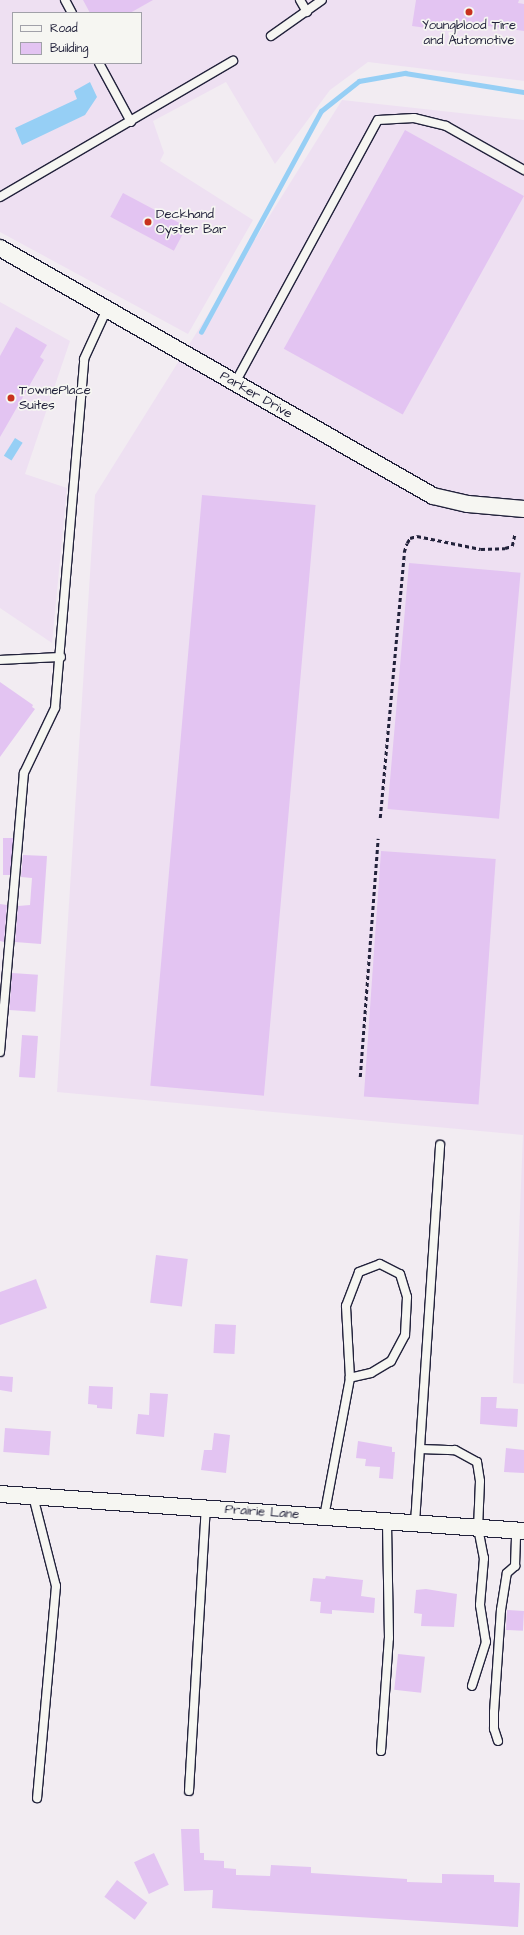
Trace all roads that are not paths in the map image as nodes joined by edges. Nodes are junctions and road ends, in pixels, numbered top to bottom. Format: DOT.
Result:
graph roads {
  1 [pos="65,0"];
  2 [pos="300,0"];
  3 [pos="322,0"];
  4 [pos="71,12"];
  5 [pos="307,12"];
  6 [pos="271,36"];
  7 [pos="233,61"];
  8 [pos="101,64"];
  9 [pos="131,122"];
  10 [pos="524,170"];
  11 [pos="0,197"];
  12 [pos="0,248"];
  13 [pos="107,309"];
  14 [pos="235,383"];
  15 [pos="524,509"];
  16 [pos="61,657"];
  17 [pos="0,660"];
  18 [pos="0,1052"];
  19 [pos="440,1145"];
  20 [pos="350,1378"];
  21 [pos="420,1449"];
  22 [pos="0,1494"];
  23 [pos="33,1496"];
  24 [pos="206,1508"];
  25 [pos="324,1517"];
  26 [pos="387,1521"];
  27 [pos="415,1523"];
  28 [pos="478,1528"];
  29 [pos="520,1531"];
  30 [pos="472,1686"];
  31 [pos="498,1741"];
  32 [pos="381,1751"];
  33 [pos="189,1792"];
  34 [pos="36,1798"];
  1 -- 4 [label="lane"];
  2 -- 5 [label="lane"];
  3 -- 5 [label="lane"];
  5 -- 6 [label="lane"];
  7 -- 9 [label="lane"];
  8 -- 9 [label="lane"];
  9 -- 11 [label="lane"];
  10 -- 14 [label="lane"];
  12 -- 13 [label="street, Parker Drive"];
  13 -- 14 [label="street, Parker Drive"];
  13 -- 16 [label="lane"];
  14 -- 15 [label="street, Parker Drive"];
  16 -- 17 [label="lane"];
  16 -- 18 [label="lane"];
  19 -- 21 [label="lane"];
  20 -- 20 [label="lane"];
  20 -- 25 [label="lane"];
  21 -- 27 [label="lane"];
  21 -- 28 [label="lane"];
  22 -- 23 [label="street, Prairie Lane"];
  23 -- 24 [label="street, Prairie Lane"];
  23 -- 34 [label="lane"];
  24 -- 25 [label="street, Prairie Lane"];
  24 -- 33 [label="lane"];
  25 -- 26 [label="street, Prairie Lane"];
  26 -- 27 [label="street, Prairie Lane"];
  26 -- 32 [label="lane"];
  27 -- 28 [label="street, Prairie Lane"];
  28 -- 29 [label="street, Prairie Lane"];
  28 -- 30 [label="lane"];
  29 -- 31 [label="lane"];
}
